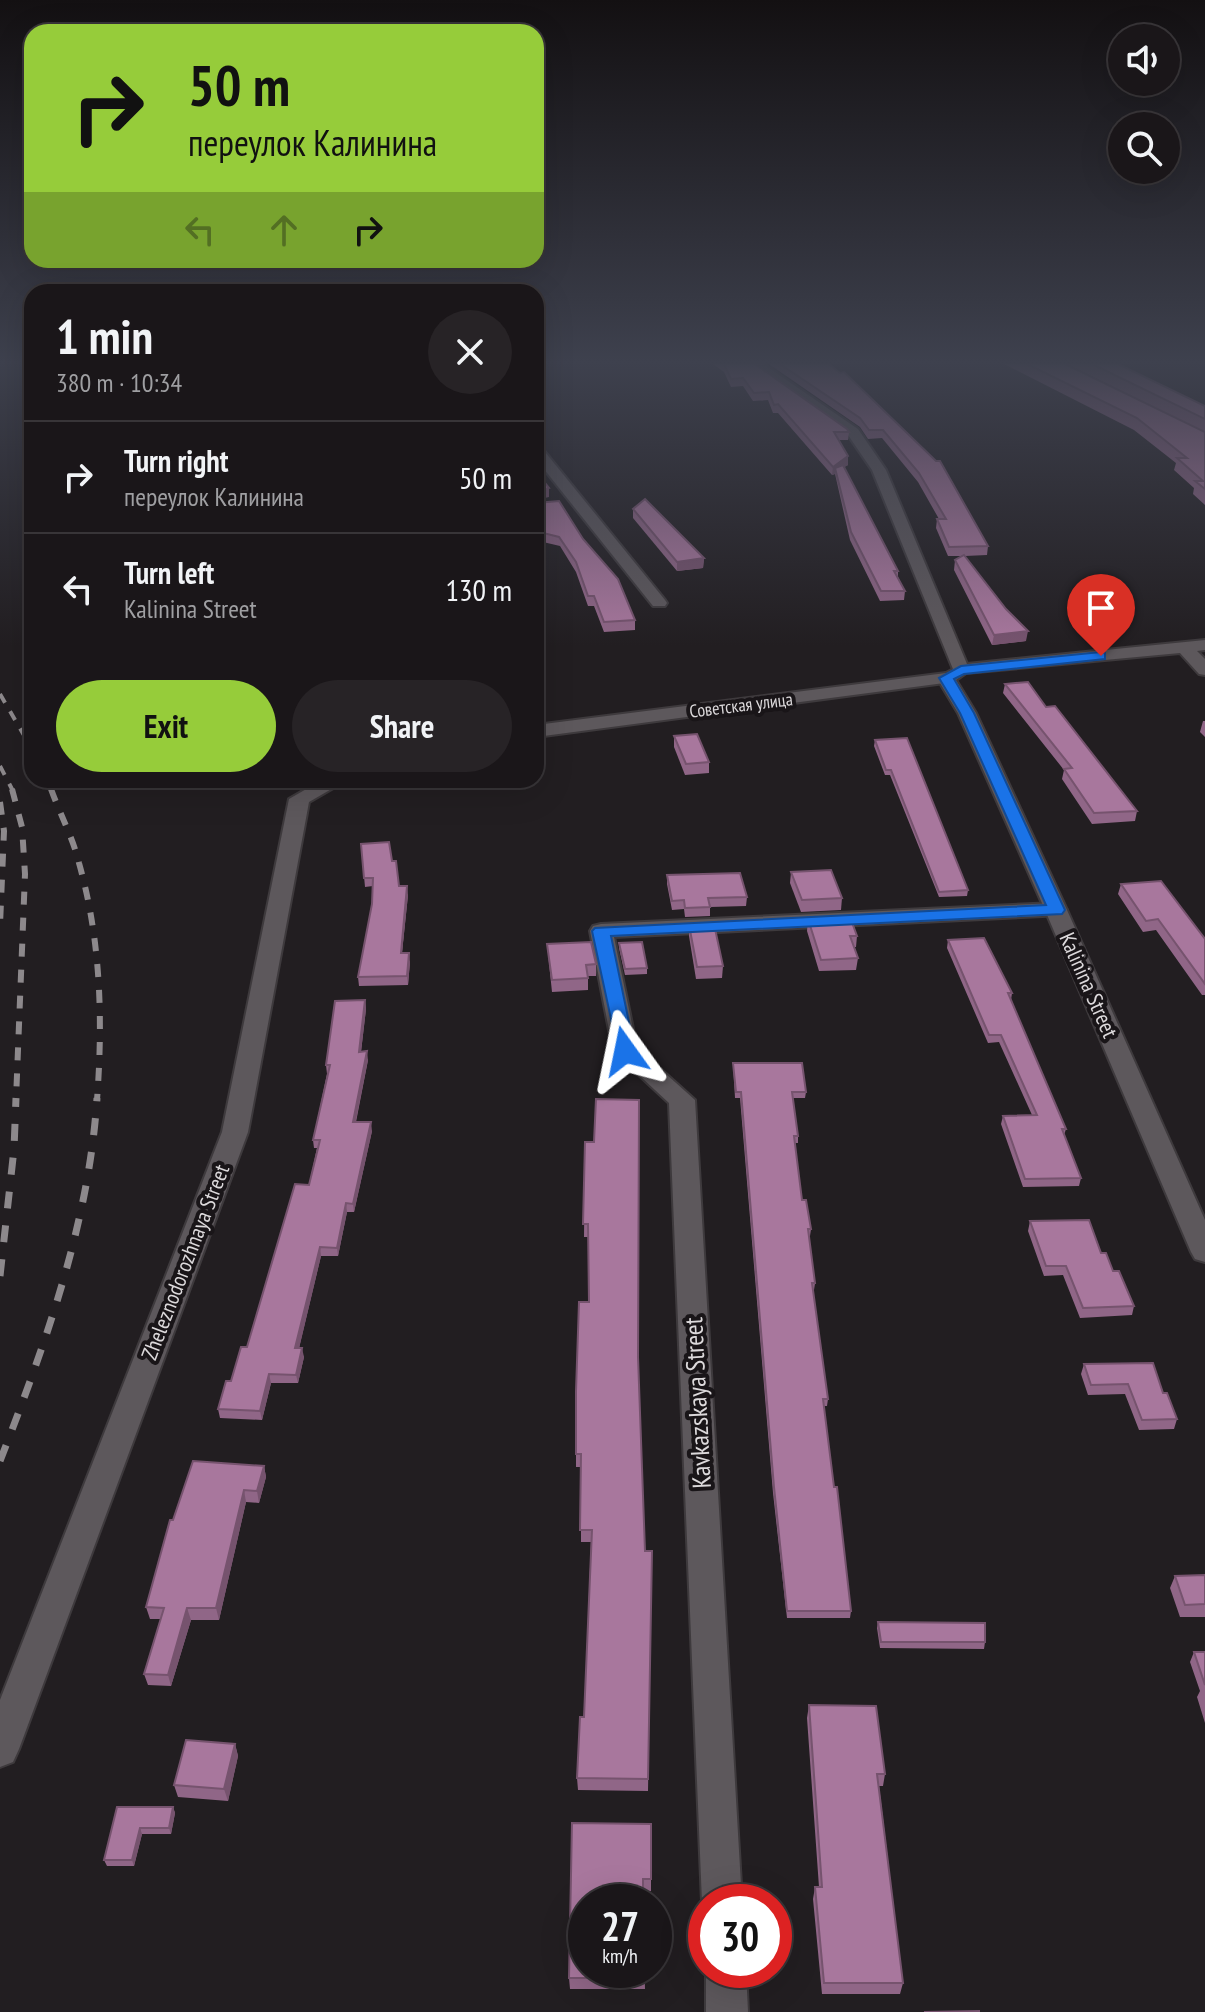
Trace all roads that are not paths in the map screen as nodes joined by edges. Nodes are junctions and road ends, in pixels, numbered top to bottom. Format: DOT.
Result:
graph roads {
  1 [pos="871,458"];
  2 [pos="544,461"];
  3 [pos="659,603"];
  4 [pos="1205,645"];
  5 [pos="1184,647"];
  6 [pos="1205,670"];
  7 [pos="954,674"];
  8 [pos="544,730"];
  9 [pos="321,788"];
  10 [pos="1056,910"];
  11 [pos="1205,1252"];
  12 [pos="0,1749"];
  13 [pos="721,1884"];
  14 [pos="726,1988"];
  15 [pos="727,2012"];
  1 -- 7 [label="street, Kalinina Street"];
  2 -- 3 [label="street"];
  4 -- 5 [label="street, Советская улица"];
  5 -- 6 [label="street"];
  5 -- 7 [label="street, Советская улица"];
  7 -- 8 [label="street, Советская улица"];
  7 -- 10 [label="street, Kalinina Street"];
  9 -- 12 [label="street, Zheleznodorozhnaya Street"];
  10 -- 11 [label="street, Kalinina Street"];
  10 -- 13 [label="street, Kavkazskaya Street"];
  14 -- 15 [label="street"];
}
